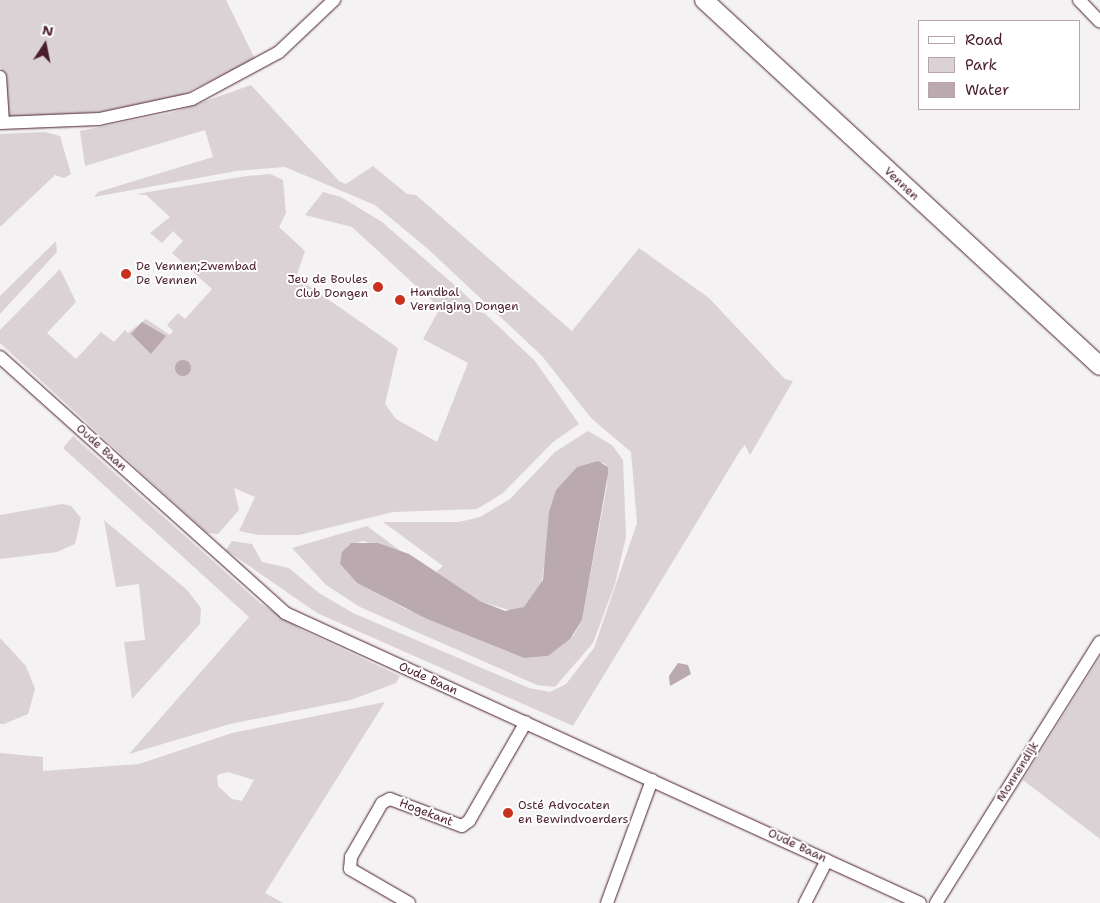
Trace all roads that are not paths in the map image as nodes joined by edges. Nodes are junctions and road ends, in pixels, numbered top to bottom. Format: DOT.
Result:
graph roads {
  1 [pos="334,0"];
  2 [pos="704,0"];
  3 [pos="1080,0"];
  4 [pos="1100,22"];
  5 [pos="0,77"];
  6 [pos="2,122"];
  7 [pos="0,357"];
  8 [pos="1100,366"];
  9 [pos="1100,642"];
  10 [pos="526,722"];
  11 [pos="652,780"];
  12 [pos="827,860"];
  13 [pos="409,903"];
  14 [pos="607,903"];
  15 [pos="805,903"];
  16 [pos="920,903"];
  17 [pos="936,903"];
  1 -- 6 [label="street"];
  2 -- 8 [label="street, Vennen"];
  3 -- 4 [label="street"];
  5 -- 6 [label="street"];
  7 -- 10 [label="street, Oude Baan"];
  9 -- 17 [label="street, Monnendijk"];
  10 -- 11 [label="street, Oude Baan"];
  10 -- 13 [label="street, Hogekant"];
  11 -- 12 [label="street, Oude Baan"];
  11 -- 14 [label="street"];
  12 -- 15 [label="street"];
  12 -- 16 [label="street, Oude Baan"];
}
